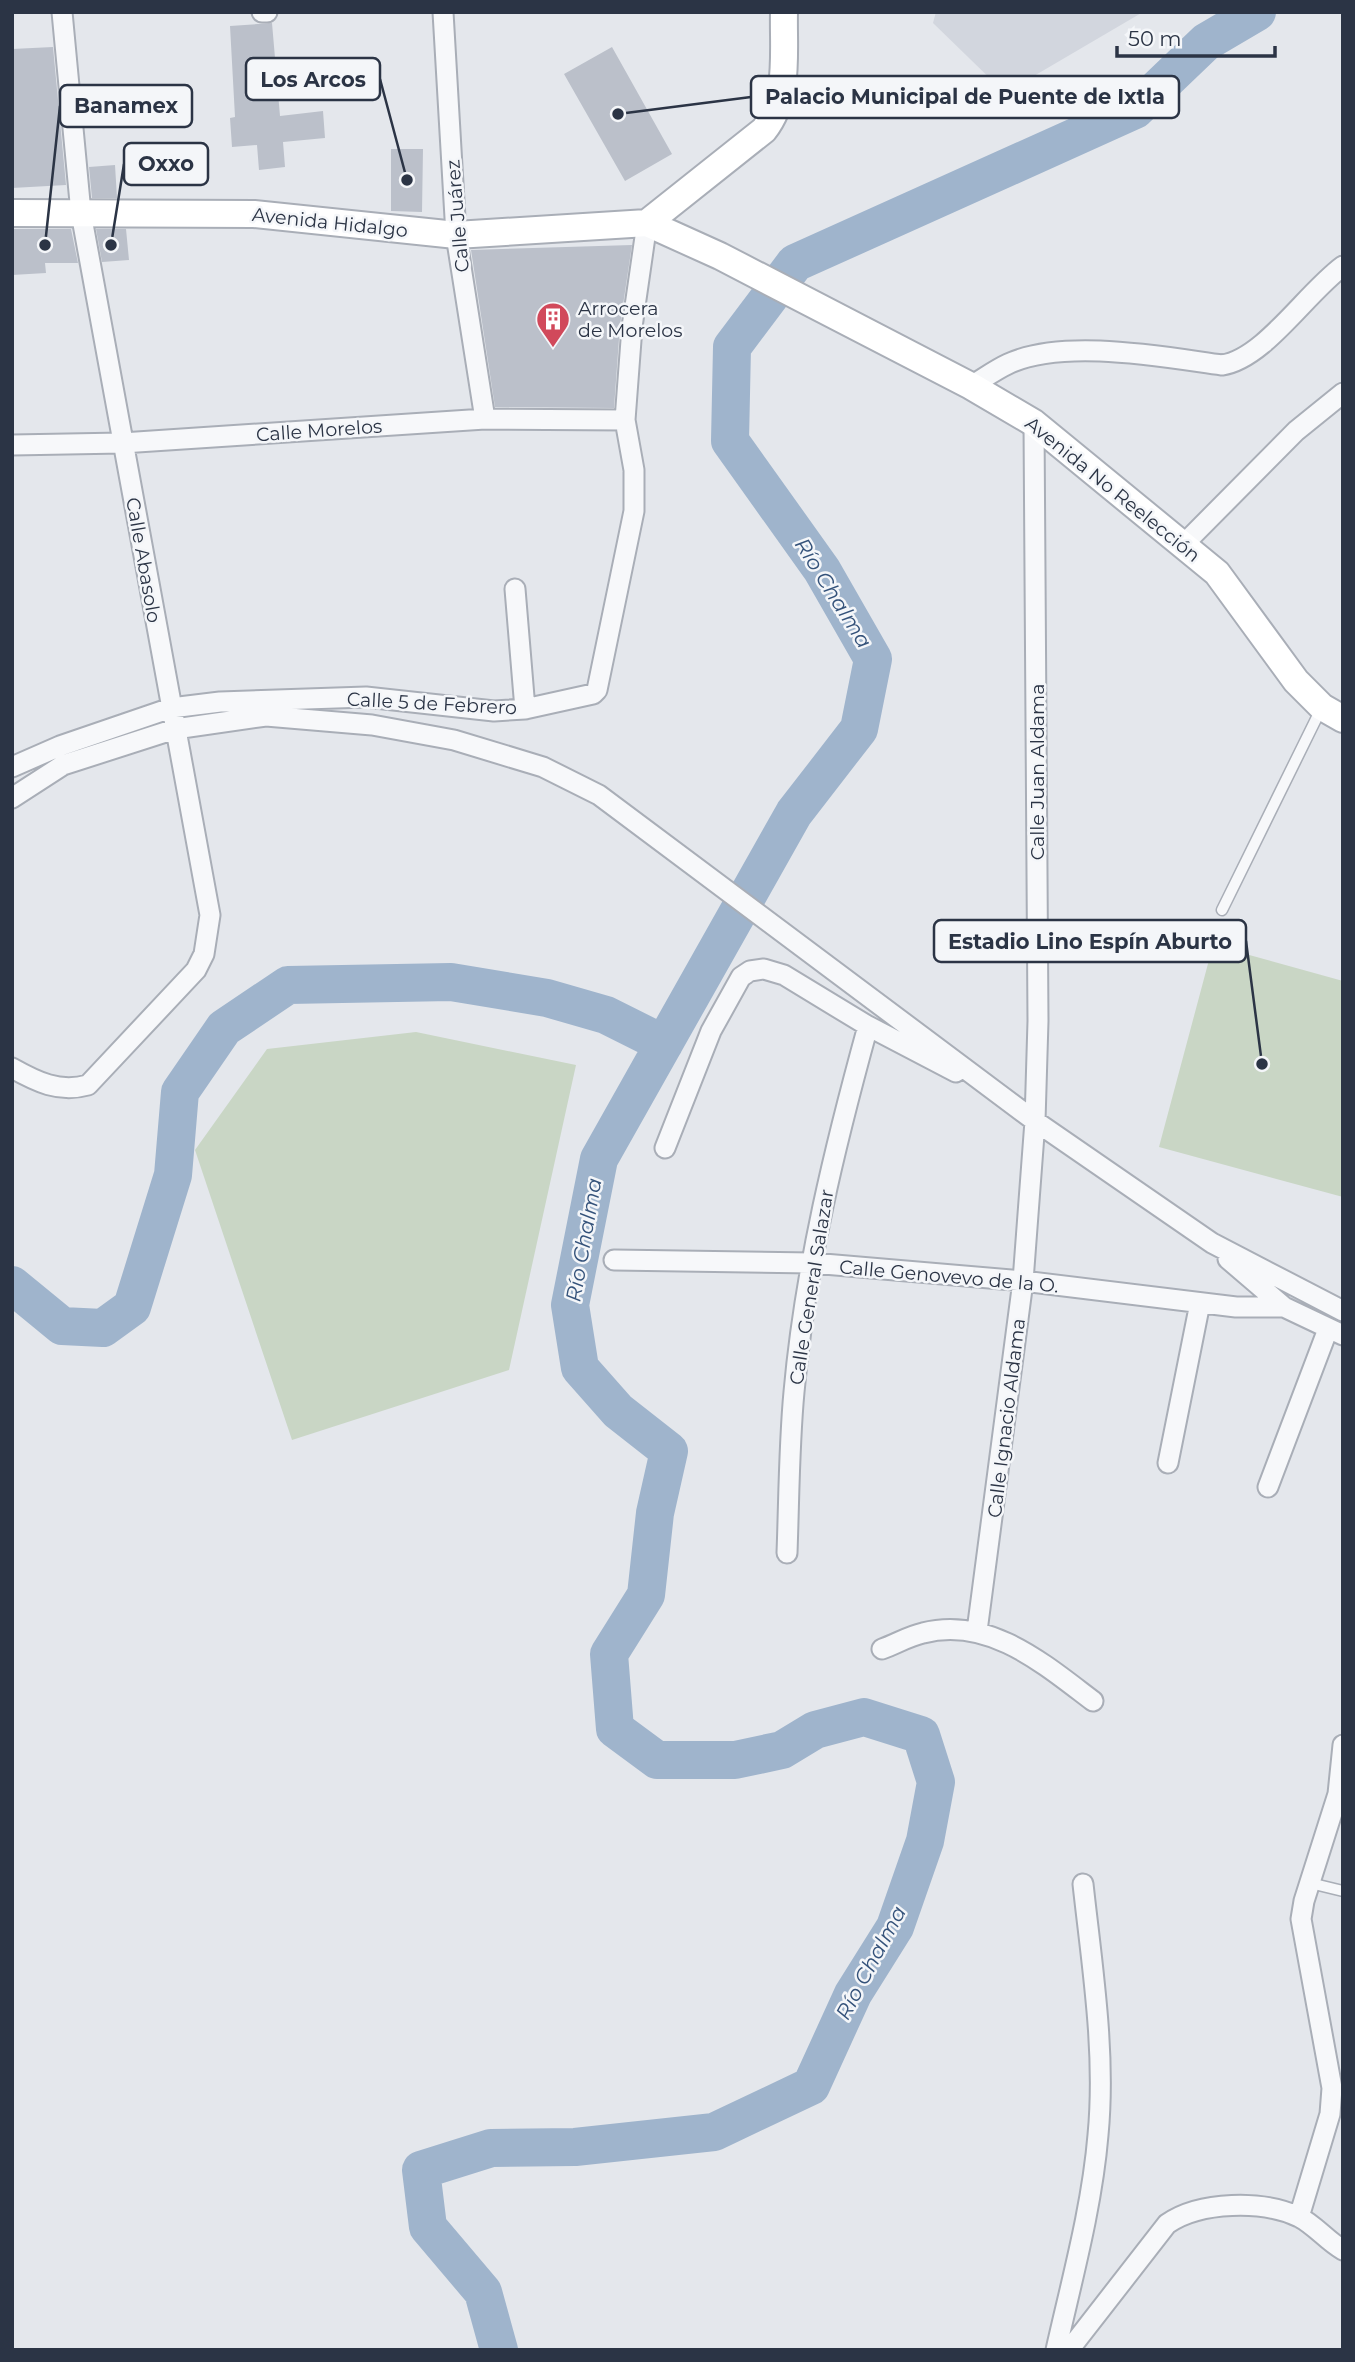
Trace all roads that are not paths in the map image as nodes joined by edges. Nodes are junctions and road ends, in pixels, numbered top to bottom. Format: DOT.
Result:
graph roads {
  1 [pos="62,12"];
  2 [pos="443,12"];
  3 [pos="784,12"];
  4 [pos="12,213"];
  5 [pos="81,213"];
  6 [pos="648,223"];
  7 [pos="456,235"];
  8 [pos="1343,266"];
  9 [pos="971,386"];
  10 [pos="1343,393"];
  11 [pos="485,419"];
  12 [pos="625,420"];
  13 [pos="1034,423"];
  14 [pos="122,443"];
  15 [pos="12,444"];
  16 [pos="1183,545"];
  17 [pos="514,589"];
  18 [pos="171,708"];
  19 [pos="526,709"];
  20 [pos="1333,713"];
  21 [pos="175,729"];
  22 [pos="62,756"];
  23 [pos="12,767"];
  24 [pos="12,798"];
  25 [pos="1222,909"];
  26 [pos="868,1026"];
  27 [pos="12,1068"];
  28 [pos="998,1092"];
  29 [pos="1035,1121"];
  30 [pos="665,1148"];
  31 [pos="1212,1243"];
  32 [pos="614,1259"];
  33 [pos="811,1264"];
  34 [pos="1023,1281"];
  35 [pos="1200,1303"];
  36 [pos="1284,1307"];
  37 [pos="1343,1311"];
  38 [pos="1335,1332"];
  39 [pos="1168,1463"];
  40 [pos="1268,1487"];
  41 [pos="787,1553"];
  42 [pos="977,1631"];
  43 [pos="882,1649"];
  44 [pos="1093,1701"];
  45 [pos="1343,1745"];
  46 [pos="1340,1794"];
  47 [pos="1310,1883"];
  48 [pos="1083,1884"];
  49 [pos="1343,1891"];
  50 [pos="1299,2217"];
  51 [pos="1343,2250"];
  52 [pos="1056,2350"];
  53 [pos="1069,2350"];
  1 -- 5 [label="street, Calle Abasolo"];
  2 -- 7 [label="street, Calle Juárez"];
  3 -- 6 [label="street"];
  4 -- 5 [label="street, Avenida Hidalgo"];
  5 -- 7 [label="street, Avenida Hidalgo"];
  5 -- 14 [label="street, Calle Abasolo"];
  6 -- 7 [label="street, Avenida Hidalgo"];
  6 -- 9 [label="street, Avenida No Reelección"];
  6 -- 12 [label="street, Calle 5 de Febrero"];
  7 -- 11 [label="street, Calle Juárez"];
  8 -- 9 [label="street"];
  9 -- 13 [label="street, Avenida No Reelección"];
  10 -- 16 [label="street"];
  11 -- 12 [label="street, Calle Morelos"];
  11 -- 14 [label="street, Calle Morelos"];
  12 -- 19 [label="street, Calle 5 de Febrero"];
  13 -- 16 [label="street, Avenida No Reelección"];
  13 -- 29 [label="street, Calle Juan Aldama"];
  14 -- 15 [label="street, Calle Morelos"];
  14 -- 18 [label="street, Calle Abasolo"];
  16 -- 20 [label="street, Avenida No Reelección"];
  17 -- 19 [label="street"];
  18 -- 19 [label="street, Calle 5 de Febrero"];
  18 -- 21 [label="street, Calle Abasolo"];
  18 -- 22 [label="street, Calle 5 de Febrero"];
  20 -- 25 [label="lane"];
  21 -- 22 [label="street"];
  21 -- 27 [label="street, Calle Abasolo"];
  21 -- 28 [label="street"];
  22 -- 23 [label="street, Calle 5 de Febrero"];
  22 -- 24 [label="street"];
  26 -- 28 [label="street"];
  26 -- 30 [label="street"];
  26 -- 33 [label="street, Calle General Salazar"];
  28 -- 29 [label="street"];
  29 -- 31 [label="street"];
  29 -- 34 [label="street, Calle Ignacio Aldama"];
  31 -- 36 [label="street"];
  31 -- 37 [label="street"];
  32 -- 33 [label="street, Calle Genovevo de la O."];
  33 -- 34 [label="street, Calle Genovevo de la O."];
  33 -- 41 [label="street, Calle General Salazar"];
  34 -- 35 [label="street, Calle Genovevo de la O."];
  34 -- 42 [label="street, Calle Ignacio Aldama"];
  35 -- 36 [label="street, Calle Genovevo de la O."];
  35 -- 39 [label="street"];
  36 -- 38 [label="street"];
  38 -- 40 [label="street"];
  42 -- 43 [label="street"];
  42 -- 44 [label="street"];
  45 -- 46 [label="street"];
  46 -- 47 [label="street"];
  47 -- 49 [label="lane"];
  47 -- 50 [label="street"];
  48 -- 52 [label="street"];
  50 -- 51 [label="street"];
  50 -- 53 [label="street"];
}
